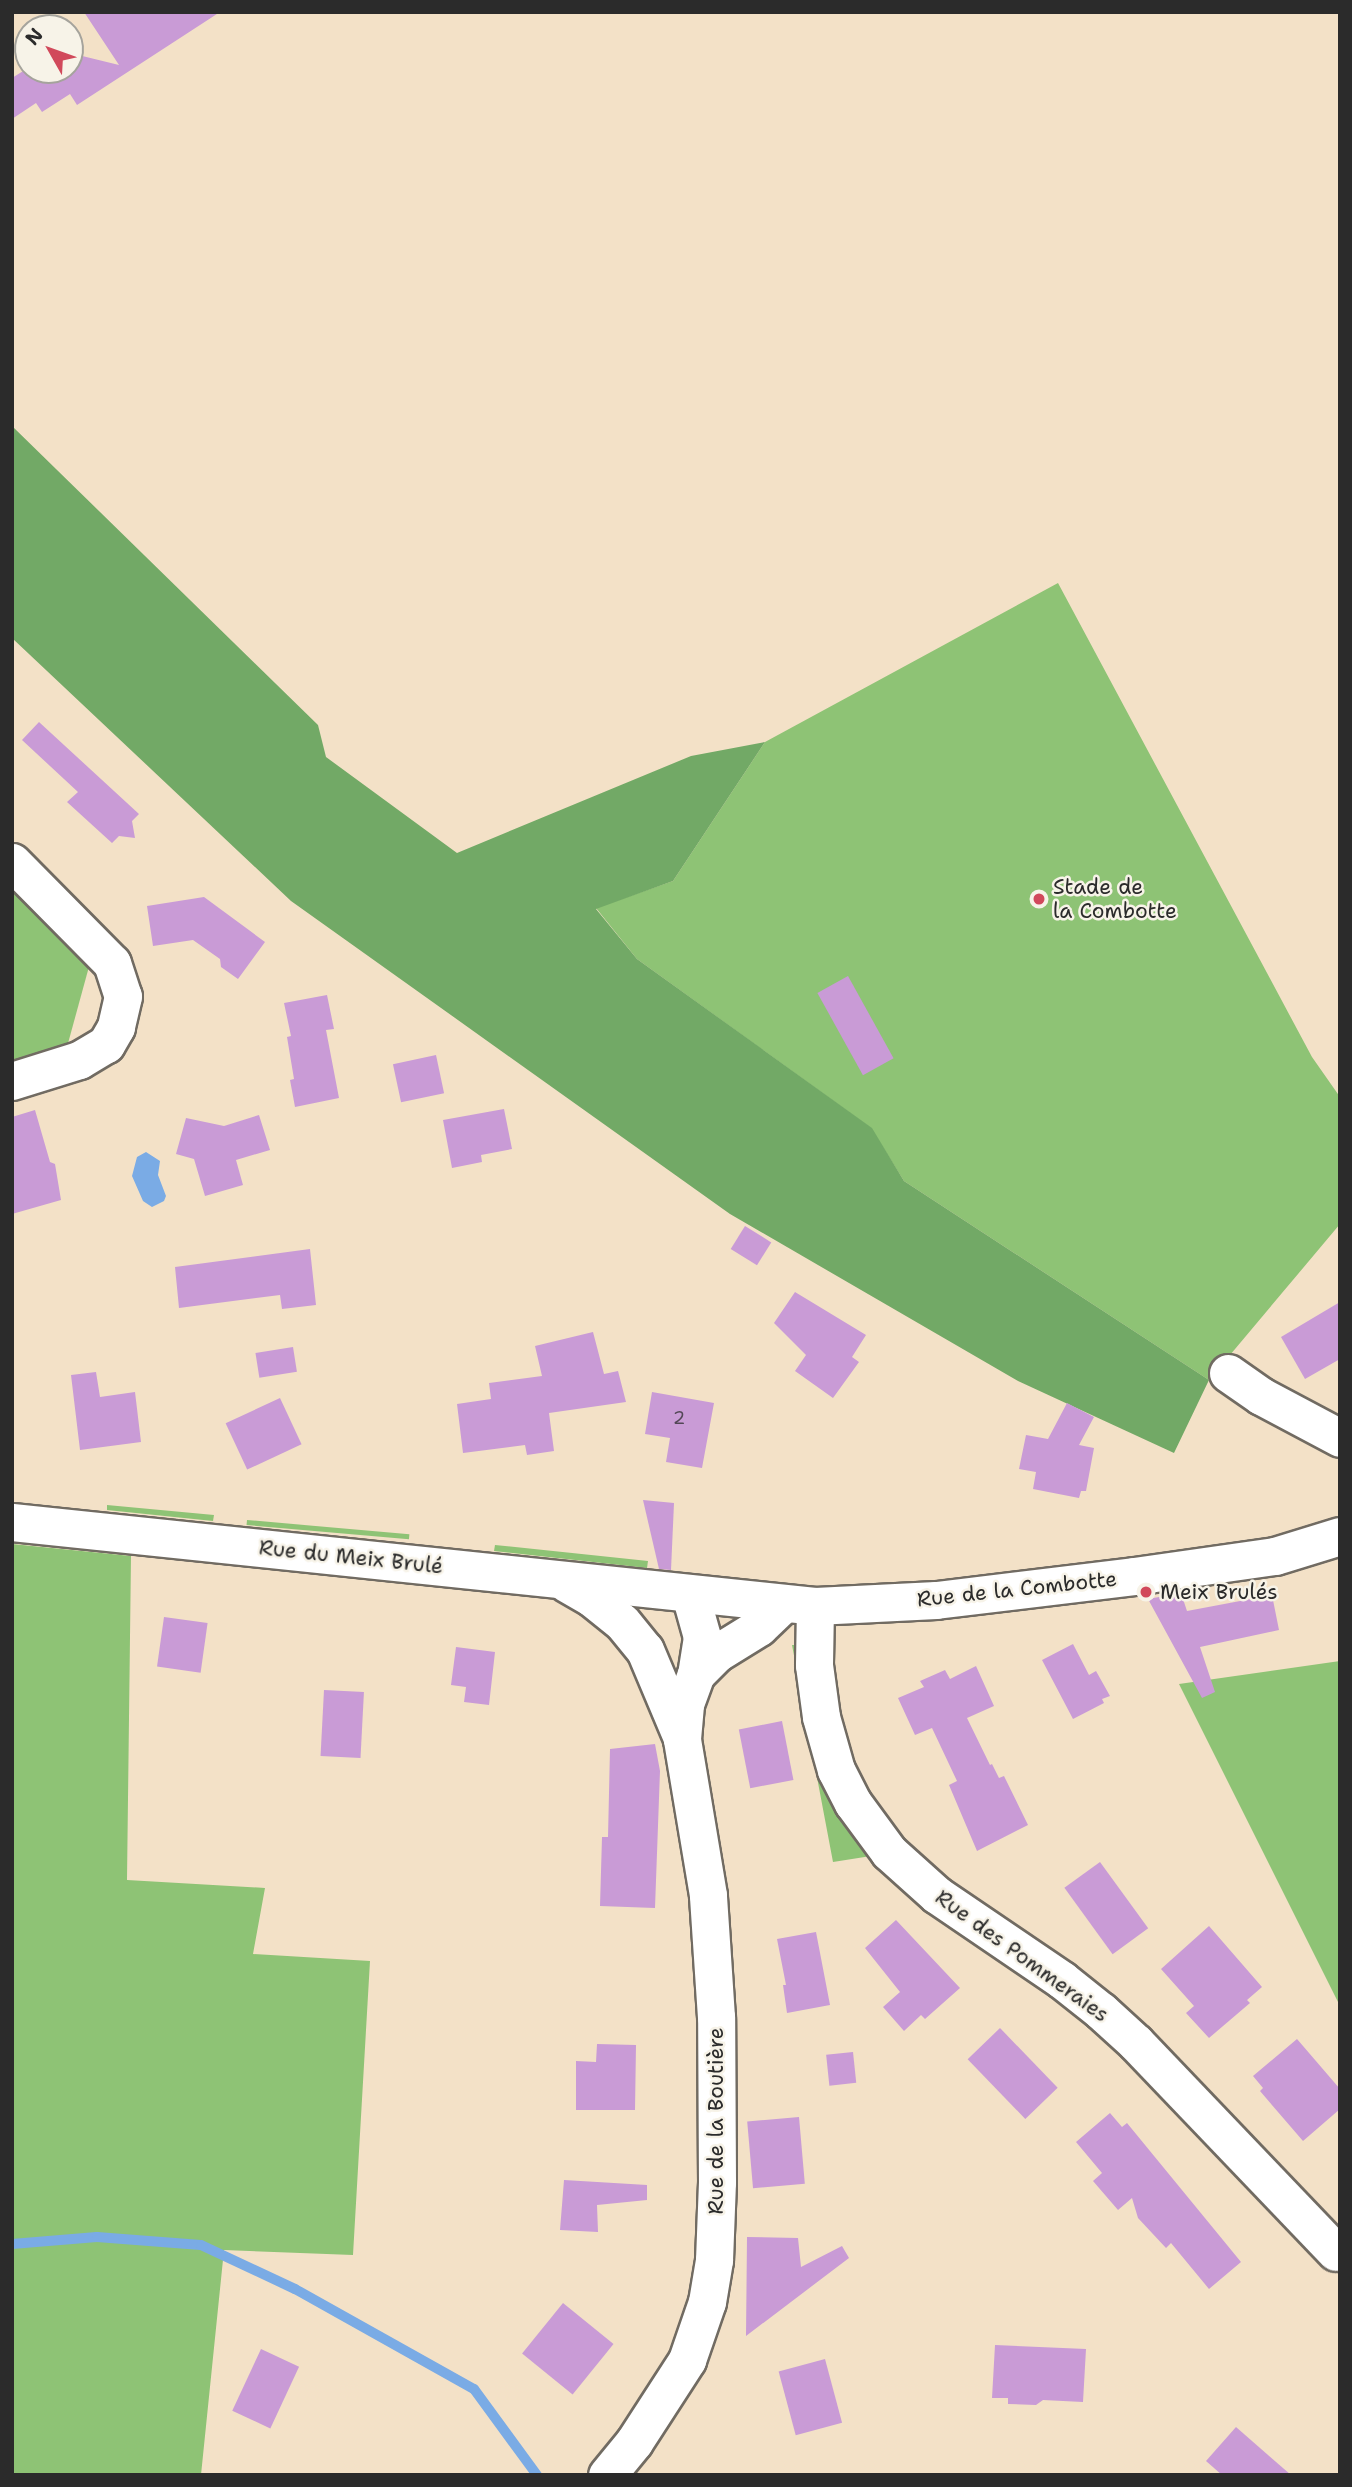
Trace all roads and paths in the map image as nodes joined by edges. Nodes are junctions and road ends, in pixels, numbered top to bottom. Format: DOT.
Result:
graph roads {
  1 [pos="12,862"];
  2 [pos="12,1081"];
  3 [pos="1228,1373"];
  4 [pos="1340,1438"];
  5 [pos="12,1522"];
  6 [pos="1340,1536"];
  7 [pos="560,1579"];
  8 [pos="683,1593"];
  9 [pos="799,1605"];
  10 [pos="645,1650"];
  11 [pos="696,1674"];
  12 [pos="682,1739"];
  13 [pos="1336,2252"];
  14 [pos="607,2475"];
  1 -- 2 [label="street"];
  3 -- 4 [label="street"];
  5 -- 7 [label="street, Rue du Meix Brulé"];
  6 -- 9 [label="street, Rue de la Combotte"];
  7 -- 8 [label="street, Rue du Meix Brulé"];
  7 -- 10 [label="street, Rue de la Boutière"];
  8 -- 9 [label="street, Rue de la Combotte"];
  8 -- 10 [label="street"];
  8 -- 11 [label="street, Rue de la Boutière"];
  9 -- 11 [label="street, Rue de la Boutière"];
  9 -- 13 [label="street, Rue des Pommeraies"];
  10 -- 12 [label="street, Rue de la Boutière"];
  11 -- 12 [label="street, Rue de la Boutière"];
  12 -- 14 [label="street, Rue de la Boutière"];
}
